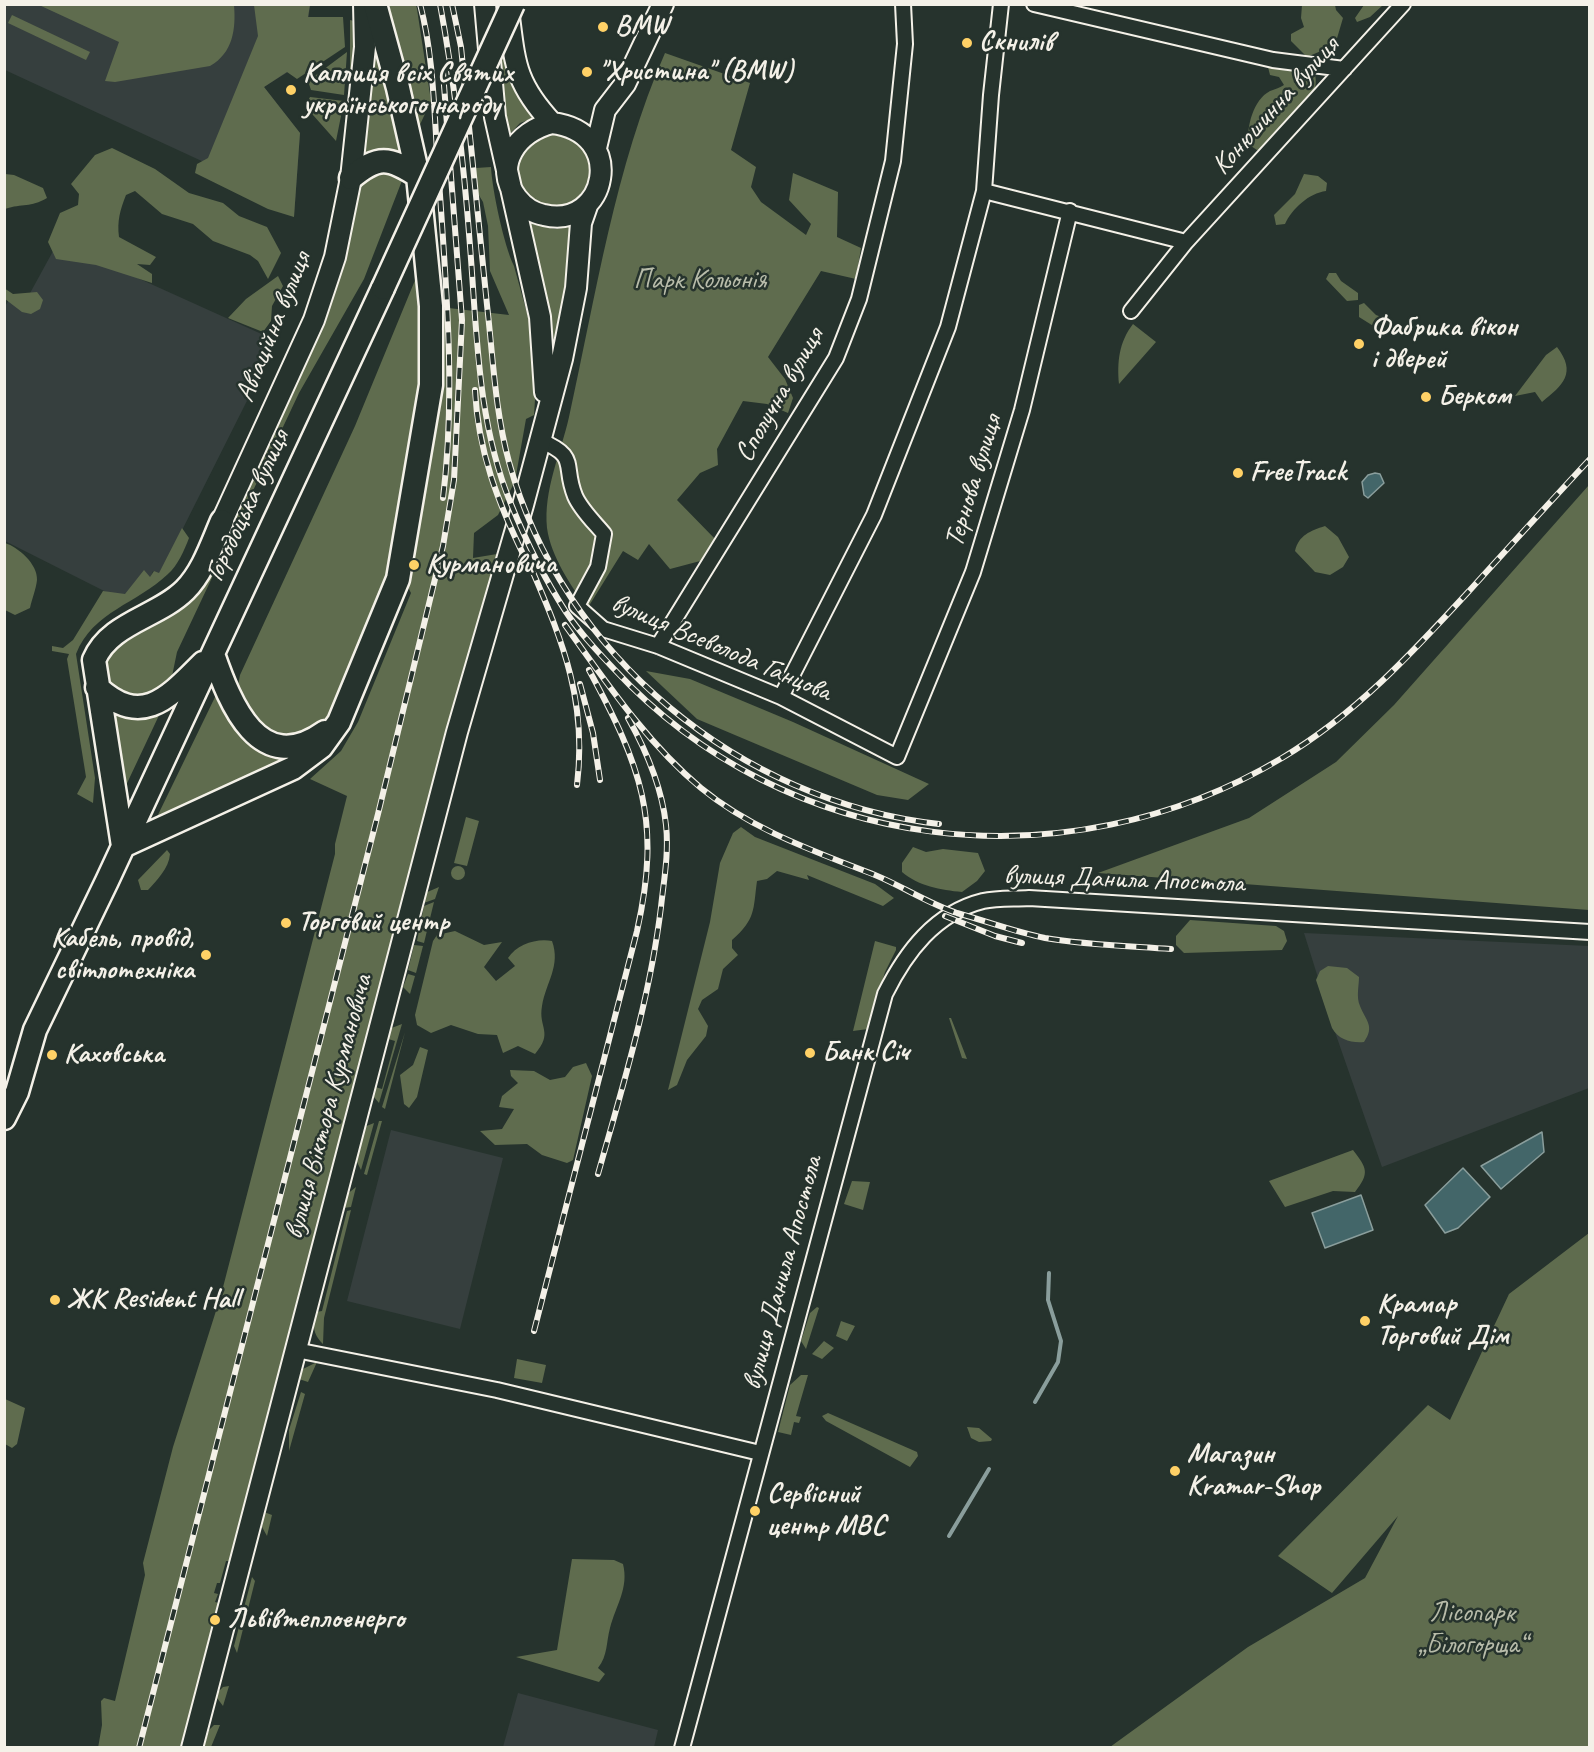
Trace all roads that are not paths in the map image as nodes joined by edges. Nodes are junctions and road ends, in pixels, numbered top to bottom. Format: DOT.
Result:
graph roads {
  1 [pos="364,4"];
  2 [pos="375,4"];
  3 [pos="485,4"];
  4 [pos="508,4"];
  5 [pos="513,4"];
  6 [pos="663,4"];
  7 [pos="903,4"];
  8 [pos="1002,4"];
  9 [pos="1034,4"];
  10 [pos="1403,4"];
  11 [pos="1344,69"];
  12 [pos="605,110"];
  13 [pos="560,124"];
  14 [pos="596,148"];
  15 [pos="418,177"];
  16 [pos="351,178"];
  17 [pos="510,182"];
  18 [pos="984,191"];
  19 [pos="588,203"];
  20 [pos="1070,211"];
  21 [pos="1186,242"];
  22 [pos="1131,311"];
  23 [pos="545,415"];
  24 [pos="539,440"];
  25 [pos="222,520"];
  26 [pos="658,646"];
  27 [pos="213,654"];
  28 [pos="97,687"];
  29 [pos="782,697"];
  30 [pos="339,722"];
  31 [pos="897,757"];
  32 [pos="123,846"];
  33 [pos="1590,932"];
  34 [pos="35,1030"];
  35 [pos="4,1071"];
  36 [pos="4,1118"];
  37 [pos="296,1350"];
  38 [pos="760,1453"];
  39 [pos="192,1748"];
  40 [pos="682,1748"];
  1 -- 16 [label="street, Авіаційна вулиця"];
  2 -- 15 [label="main road"];
  3 -- 17 [label="street"];
  4 -- 13 [label="street"];
  5 -- 27 [label="main road, Городоцька вулиця, bridge"];
  6 -- 12 [label="street"];
  7 -- 26 [label="street, Сполучна вулиця"];
  8 -- 18 [label="street"];
  9 -- 11 [label="street"];
  10 -- 11 [label="street, Конюшинна вулиця"];
  11 -- 21 [label="street, Конюшинна вулиця"];
  12 -- 13 [label="street"];
  12 -- 14 [label="street"];
  13 -- 14 [label="street"];
  13 -- 17 [label="street"];
  14 -- 19 [label="street"];
  15 -- 16 [label="main road"];
  15 -- 30 [label="main road"];
  16 -- 25 [label="street, Авіаційна вулиця"];
  17 -- 19 [label="street"];
  17 -- 23 [label="street"];
  18 -- 20 [label="street"];
  18 -- 29 [label="street"];
  19 -- 23 [label="street, вулиця Віктора Курмановича"];
  20 -- 21 [label="street"];
  20 -- 31 [label="street, Тернова вулиця"];
  21 -- 22 [label="street, Конюшинна вулиця"];
  23 -- 24 [label="street, вулиця Віктора Курмановича"];
  24 -- 26 [label="street, вулиця Всеволода Ганцова"];
  24 -- 37 [label="street, вулиця Віктора Курмановича"];
  25 -- 28 [label="main road"];
  26 -- 29 [label="street, вулиця Всеволода Ганцова"];
  27 -- 28 [label="main road"];
  27 -- 30 [label="main road"];
  27 -- 32 [label="main road, Городоцька вулиця"];
  28 -- 32 [label="main road"];
  29 -- 31 [label="street, вулиця Всеволода Ганцова"];
  30 -- 32 [label="main road"];
  32 -- 34 [label="main road, Городоцька вулиця"];
  33 -- 38 [label="street, вулиця Данила Апостола"];
  34 -- 35 [label="main road, Городоцька вулиця"];
  34 -- 36 [label="main road, Городоцька вулиця"];
  37 -- 38 [label="street"];
  37 -- 39 [label="street, вулиця Віктора Курмановича"];
  38 -- 40 [label="street, вулиця Данила Апостола"];
}
